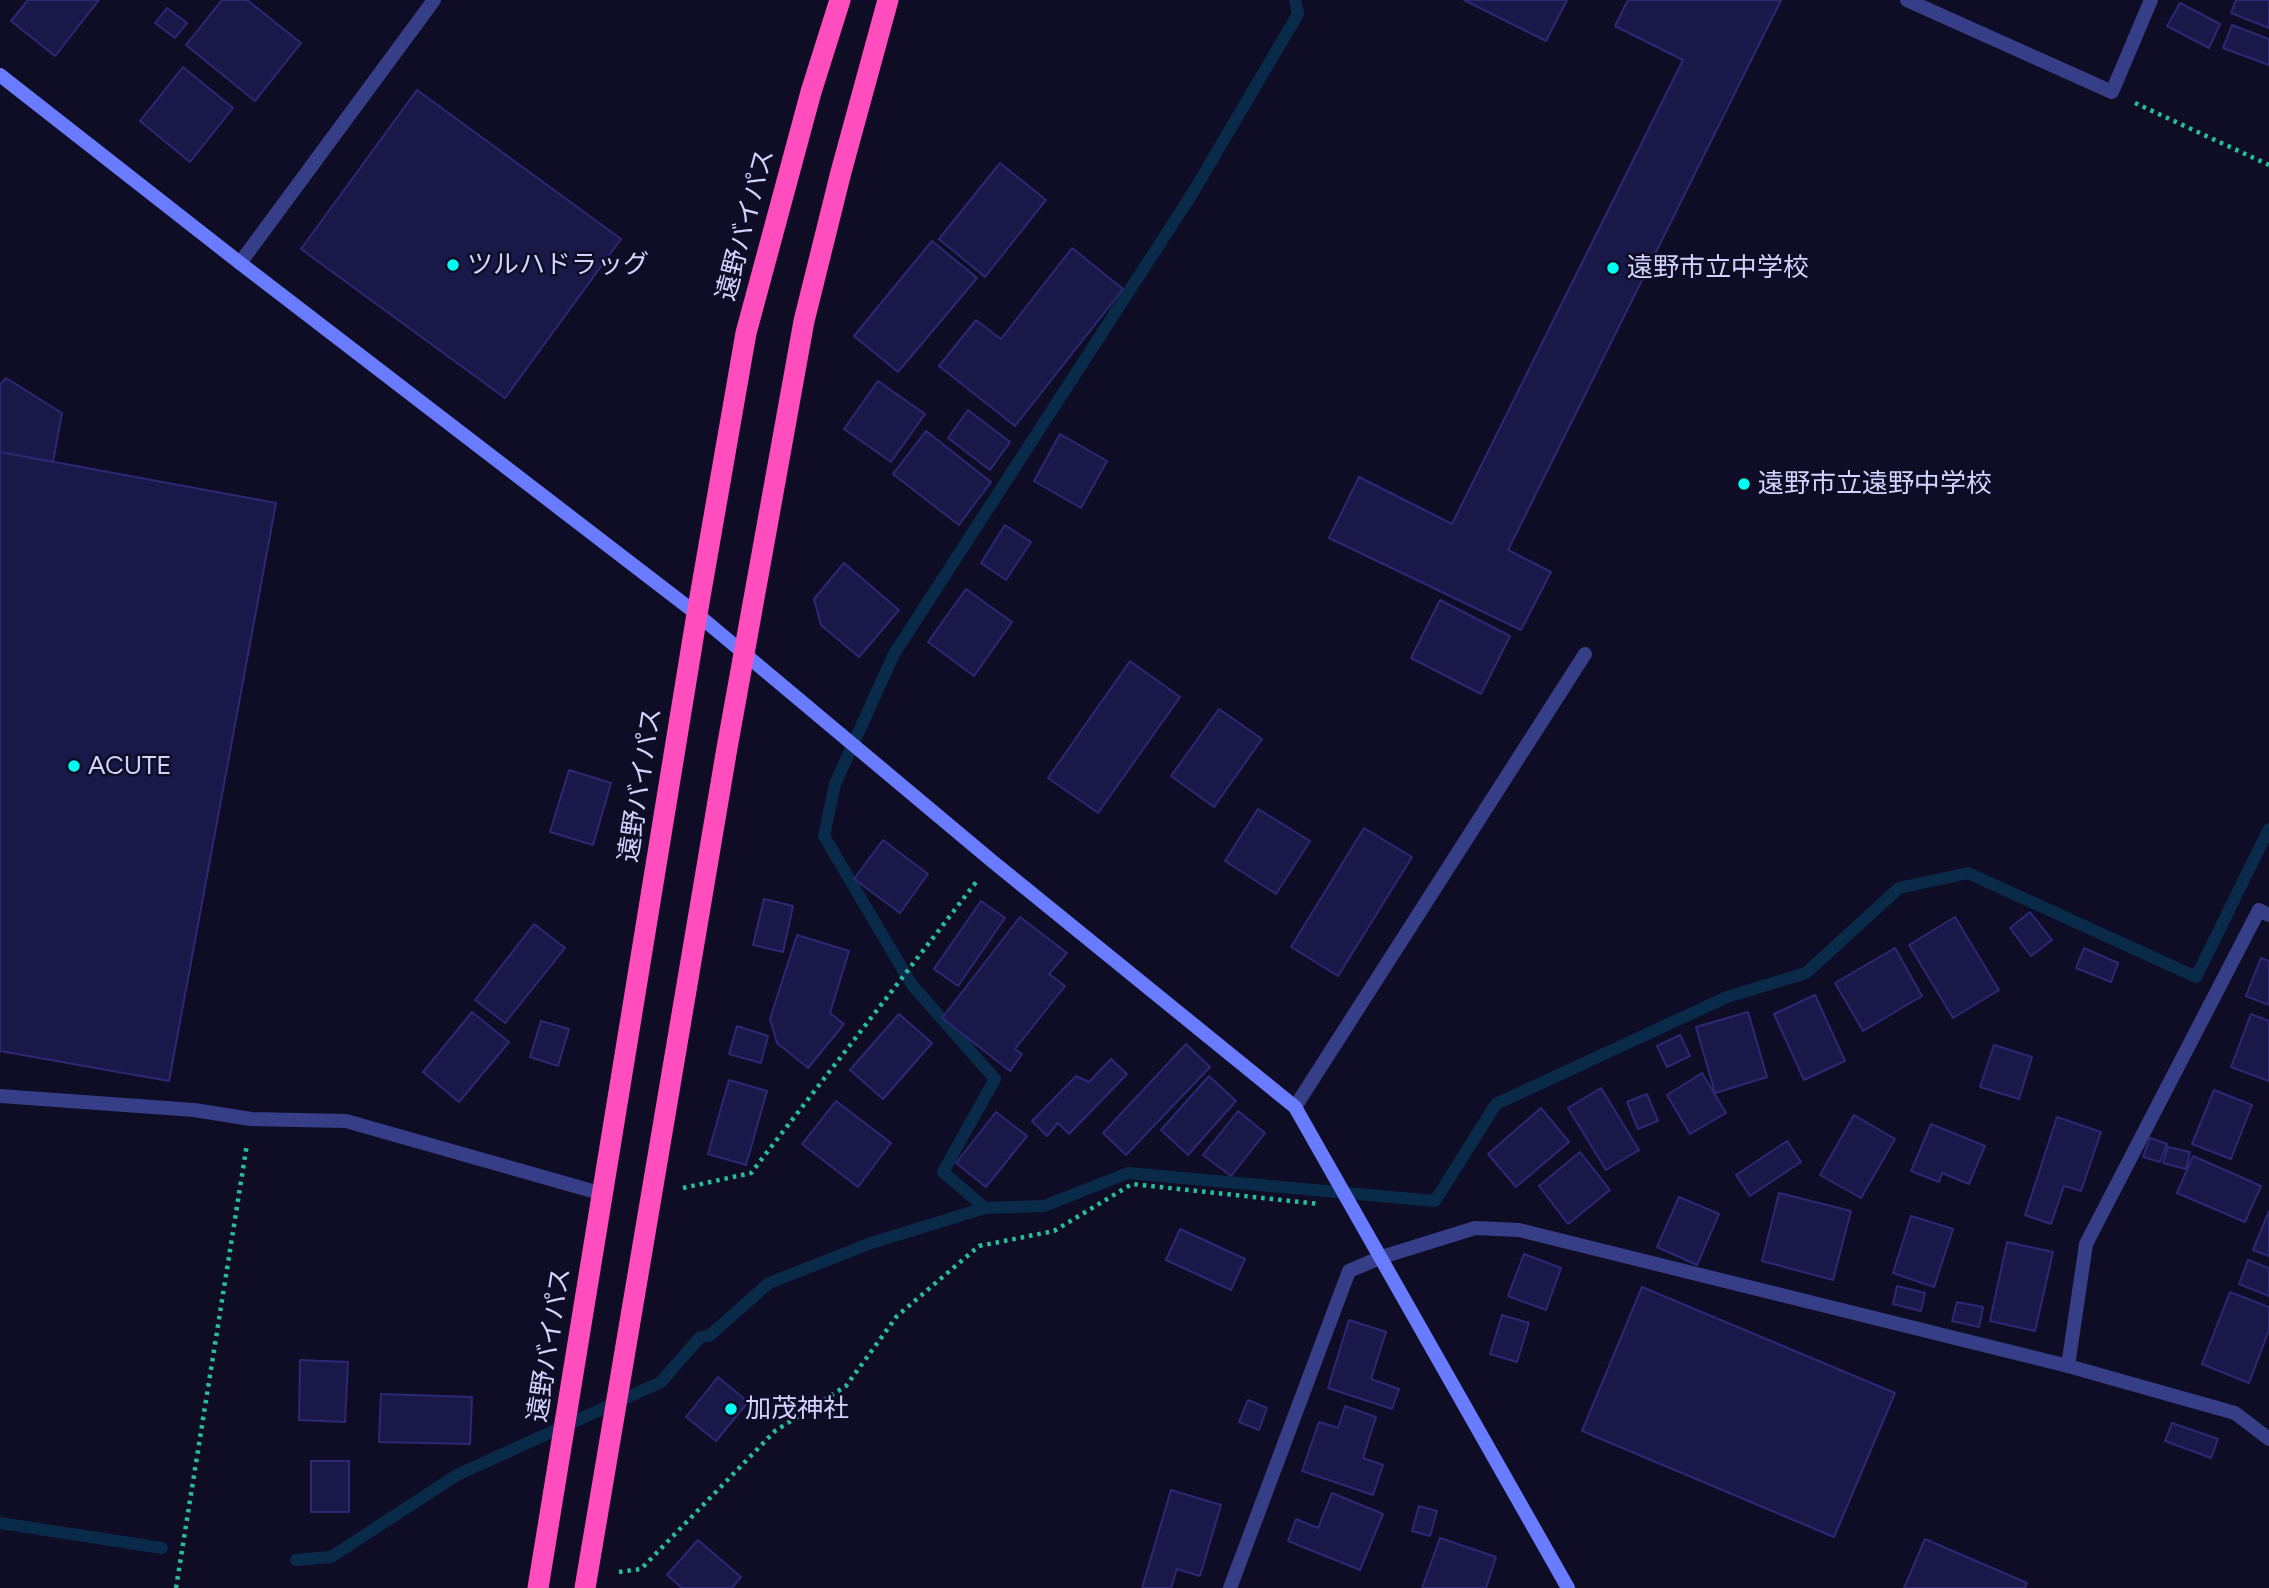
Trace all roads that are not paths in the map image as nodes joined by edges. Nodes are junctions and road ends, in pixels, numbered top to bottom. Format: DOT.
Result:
graph roads {
  1 [pos="434,0"];
  2 [pos="840,0"];
  3 [pos="888,0"];
  4 [pos="1907,0"];
  5 [pos="2151,0"];
  6 [pos="0,75"];
  7 [pos="240,263"];
  8 [pos="697,614"];
  9 [pos="744,651"];
  10 [pos="1585,654"];
  11 [pos="2269,915"];
  12 [pos="0,1096"];
  13 [pos="1295,1107"];
  14 [pos="603,1194"];
  15 [pos="1382,1257"];
  16 [pos="2068,1366"];
  17 [pos="2269,1438"];
  18 [pos="586,1583"];
  19 [pos="538,1588"];
  20 [pos="1230,1588"];
  21 [pos="1568,1588"];
  1 -- 7 [label="street"];
  2 -- 8 [label="highway, 遠野バイパス"];
  3 -- 9 [label="highway"];
  4 -- 5 [label="street"];
  6 -- 7 [label="street"];
  7 -- 8 [label="street"];
  8 -- 9 [label="street"];
  8 -- 14 [label="highway, 遠野バイパス"];
  9 -- 13 [label="street"];
  9 -- 18 [label="highway"];
  10 -- 13 [label="street"];
  11 -- 16 [label="street"];
  12 -- 14 [label="street"];
  13 -- 15 [label="street"];
  14 -- 19 [label="highway, 遠野バイパス"];
  15 -- 16 [label="street"];
  15 -- 20 [label="street"];
  15 -- 21 [label="street"];
  16 -- 17 [label="street"];
}
